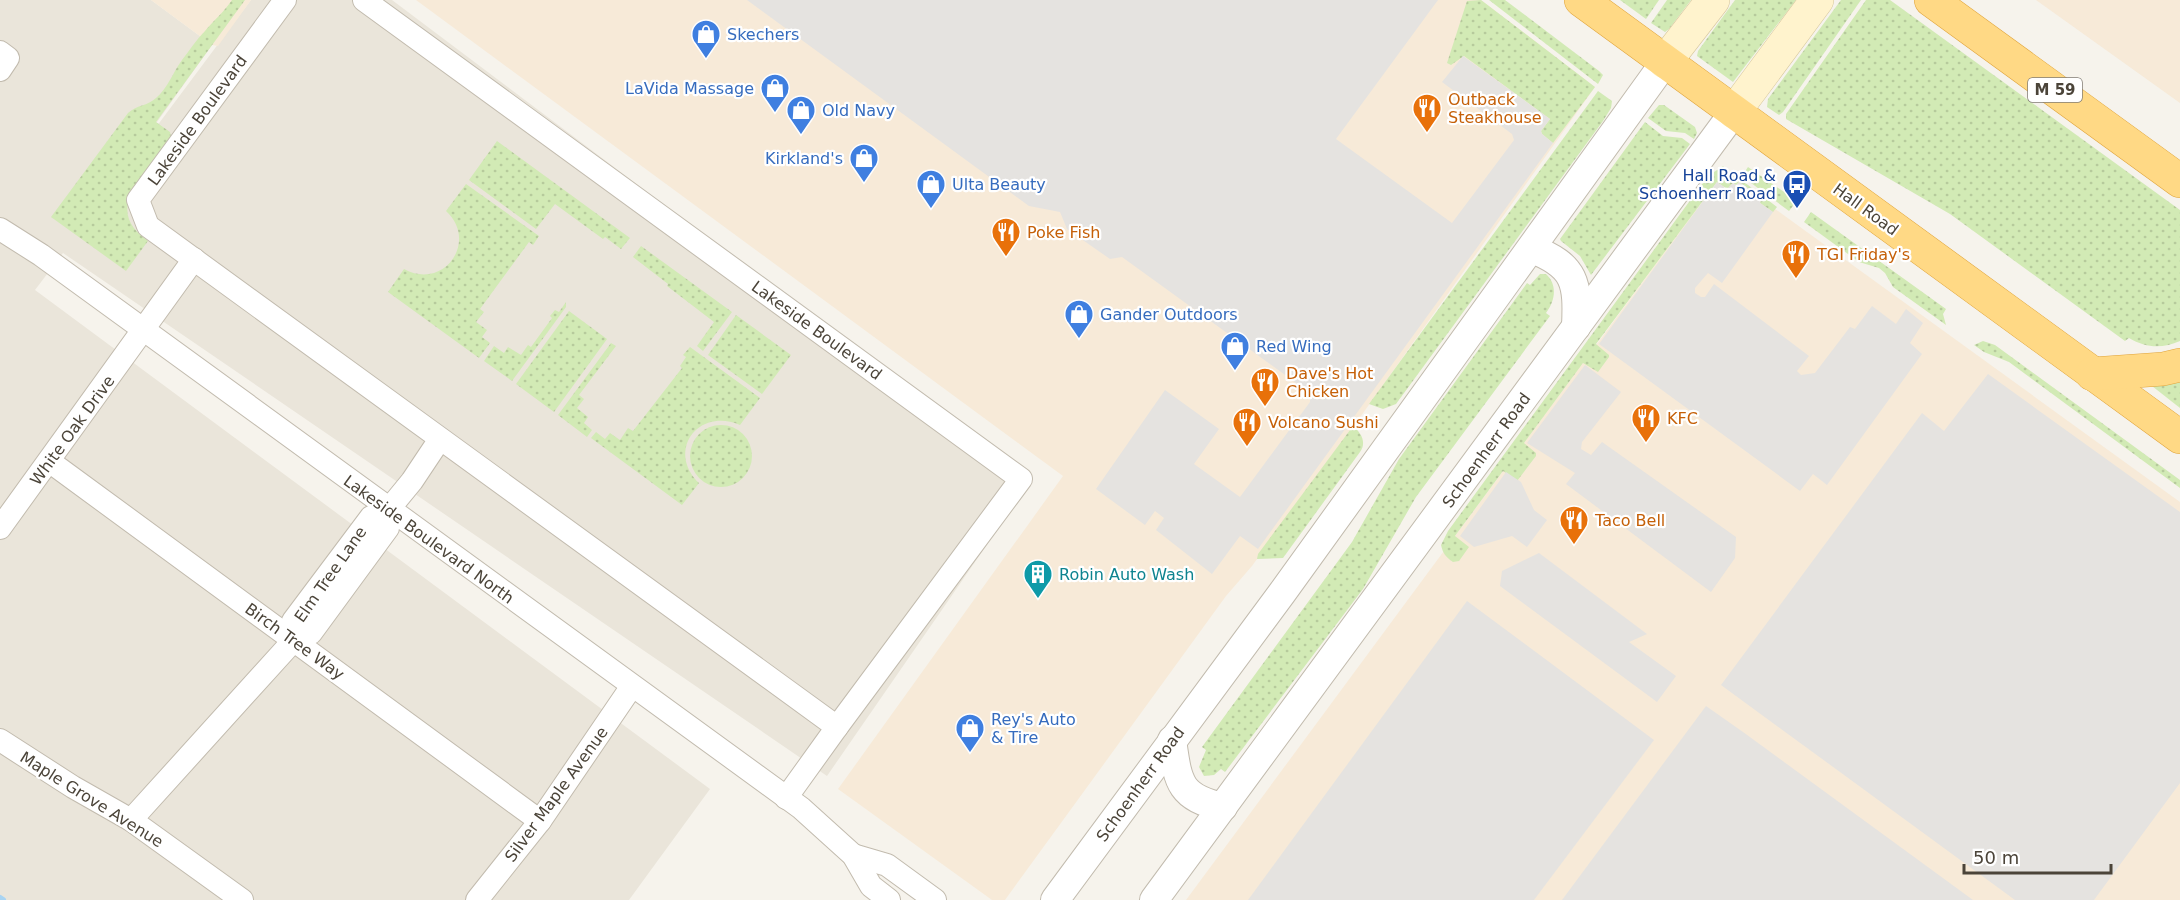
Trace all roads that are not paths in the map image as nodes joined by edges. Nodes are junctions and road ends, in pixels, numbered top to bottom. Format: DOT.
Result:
graph roads {
  1 [pos="285,0"];
  2 [pos="364,0"];
  3 [pos="1581,0"];
  4 [pos="1713,0"];
  5 [pos="1817,0"];
  6 [pos="1931,0"];
  7 [pos="1665,62"];
  8 [pos="1734,112"];
  9 [pos="2180,181"];
  10 [pos="0,229"];
  11 [pos="1532,249"];
  12 [pos="194,260"];
  13 [pos="1576,327"];
  14 [pos="143,332"];
  15 [pos="2180,365"];
  16 [pos="2092,374"];
  17 [pos="2180,437"];
  18 [pos="441,439"];
  19 [pos="49,461"];
  20 [pos="388,509"];
  21 [pos="0,528"];
  22 [pos="294,640"];
  23 [pos="632,686"];
  24 [pos="837,727"];
  25 [pos="0,740"];
  26 [pos="1172,740"];
  27 [pos="786,798"];
  28 [pos="1223,807"];
  29 [pos="131,820"];
  30 [pos="540,821"];
  31 [pos="853,855"];
  32 [pos="242,900"];
  33 [pos="477,900"];
  34 [pos="890,900"];
  35 [pos="935,900"];
  36 [pos="1055,900"];
  37 [pos="1154,900"];
  1 -- 12 [label="street, Lakeside Boulevard"];
  2 -- 24 [label="street, Lakeside Boulevard"];
  3 -- 7 [label="highway, Hall Road"];
  4 -- 7 [label="main road, Schoenherr Road"];
  5 -- 8 [label="main road, Schoenherr Road"];
  6 -- 9 [label="highway, M 59"];
  7 -- 8 [label="highway, Hall Road"];
  7 -- 11 [label="street, Schoenherr Road"];
  8 -- 13 [label="street, Schoenherr Road"];
  8 -- 16 [label="highway, Hall Road"];
  10 -- 14 [label="street, Lakeside Boulevard North"];
  11 -- 13 [label="street"];
  11 -- 26 [label="street, Schoenherr Road"];
  12 -- 14 [label="street"];
  12 -- 18 [label="street, Lakeside Boulevard"];
  13 -- 28 [label="street, Schoenherr Road"];
  14 -- 19 [label="street, White Oak Drive"];
  14 -- 20 [label="street, Lakeside Boulevard North"];
  15 -- 16 [label="highway"];
  16 -- 17 [label="highway, Hall Road"];
  18 -- 20 [label="street"];
  18 -- 24 [label="street, Lakeside Boulevard"];
  19 -- 21 [label="street, White Oak Drive"];
  19 -- 22 [label="street, Birch Tree Way"];
  20 -- 22 [label="street, Elm Tree Lane"];
  20 -- 23 [label="street, Lakeside Boulevard North"];
  22 -- 29 [label="street, Elm Tree Lane"];
  22 -- 30 [label="street, Birch Tree Way"];
  23 -- 27 [label="street, Lakeside Boulevard North"];
  23 -- 30 [label="street, Silver Maple Avenue"];
  24 -- 27 [label="street, Lakeside Boulevard"];
  25 -- 29 [label="street, Maple Grove Avenue"];
  26 -- 28 [label="street"];
  26 -- 36 [label="street, Schoenherr Road"];
  27 -- 31 [label="street, Lakeside Boulevard North"];
  28 -- 37 [label="street, Schoenherr Road"];
  29 -- 32 [label="street, Maple Grove Avenue"];
  30 -- 33 [label="street, Silver Maple Avenue"];
  31 -- 34 [label="street, Lakeside Boulevard North"];
  31 -- 35 [label="street, Lakeside Boulevard North"];
}
